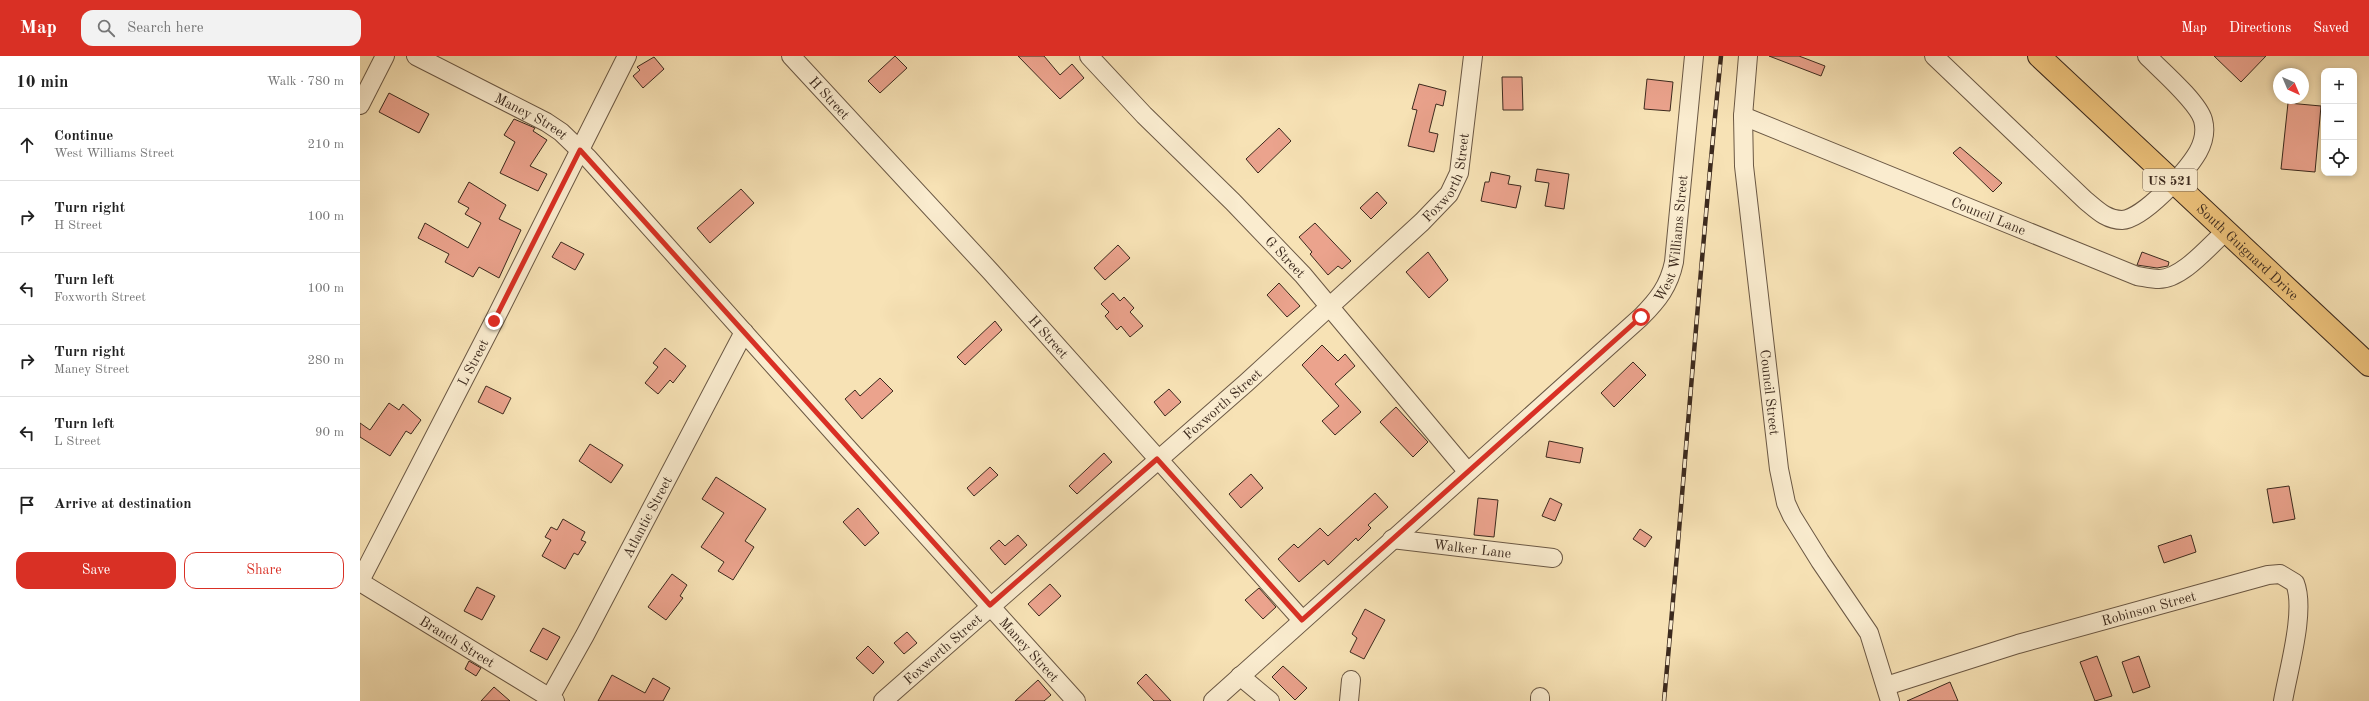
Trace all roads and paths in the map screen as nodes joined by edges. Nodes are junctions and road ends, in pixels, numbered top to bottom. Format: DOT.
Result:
graph roads {
  1 [pos="385,56"];
  2 [pos="416,56"];
  3 [pos="627,56"];
  4 [pos="791,56"];
  5 [pos="1089,56"];
  6 [pos="1473,56"];
  7 [pos="1694,56"];
  8 [pos="1748,56"];
  9 [pos="1934,56"];
  10 [pos="2040,56"];
  11 [pos="2147,56"];
  12 [pos="360,105"];
  13 [pos="1743,116"];
  14 [pos="580,150"];
  15 [pos="2172,182"];
  16 [pos="2225,232"];
  17 [pos="1329,307"];
  18 [pos="744,332"];
  19 [pos="2369,365"];
  20 [pos="1157,459"];
  21 [pos="1467,471"];
  22 [pos="1392,539"];
  23 [pos="1553,558"];
  24 [pos="360,582"];
  25 [pos="990,605"];
  26 [pos="1302,620"];
  27 [pos="1240,676"];
  28 [pos="1351,680"];
  29 [pos="1888,693"];
  30 [pos="551,700"];
  31 [pos="883,701"];
  32 [pos="1076,701"];
  33 [pos="1213,701"];
  34 [pos="1270,701"];
  35 [pos="1348,701"];
  36 [pos="2283,701"];
  1 -- 12 [label="street"];
  2 -- 14 [label="street, Maney Street"];
  3 -- 14 [label="street, L Street"];
  4 -- 20 [label="street, H Street"];
  5 -- 17 [label="street, G Street"];
  6 -- 17 [label="street, Foxworth Street"];
  7 -- 21 [label="street, West Williams Street"];
  8 -- 13 [label="street, Council Street"];
  9 -- 15 [label="street"];
  10 -- 15 [label="highway, South Guignard Drive / US 521"];
  11 -- 15 [label="street"];
  13 -- 16 [label="street, Council Lane"];
  13 -- 29 [label="street, Council Street"];
  14 -- 18 [label="street, Maney Street"];
  14 -- 24 [label="street, L Street"];
  15 -- 16 [label="highway, South Guignard Drive / US 521"];
  16 -- 19 [label="highway, South Guignard Drive / US 521"];
  17 -- 20 [label="street, Foxworth Street"];
  17 -- 21 [label="street, G Street"];
  18 -- 25 [label="street, Maney Street"];
  18 -- 30 [label="street, Atlantic Street"];
  20 -- 25 [label="street, Foxworth Street"];
  20 -- 26 [label="street, H Street"];
  21 -- 22 [label="street, West Williams Street"];
  22 -- 23 [label="street, Walker Lane"];
  22 -- 26 [label="street, West Williams Street"];
  24 -- 30 [label="street, Branch Street"];
  25 -- 31 [label="street, Foxworth Street"];
  25 -- 32 [label="street, Maney Street"];
  26 -- 27 [label="street, West Williams Street"];
  27 -- 33 [label="street, West Williams Street"];
  27 -- 34 [label="street"];
  28 -- 35 [label="street"];
  29 -- 36 [label="street, Robinson Street"];
}
